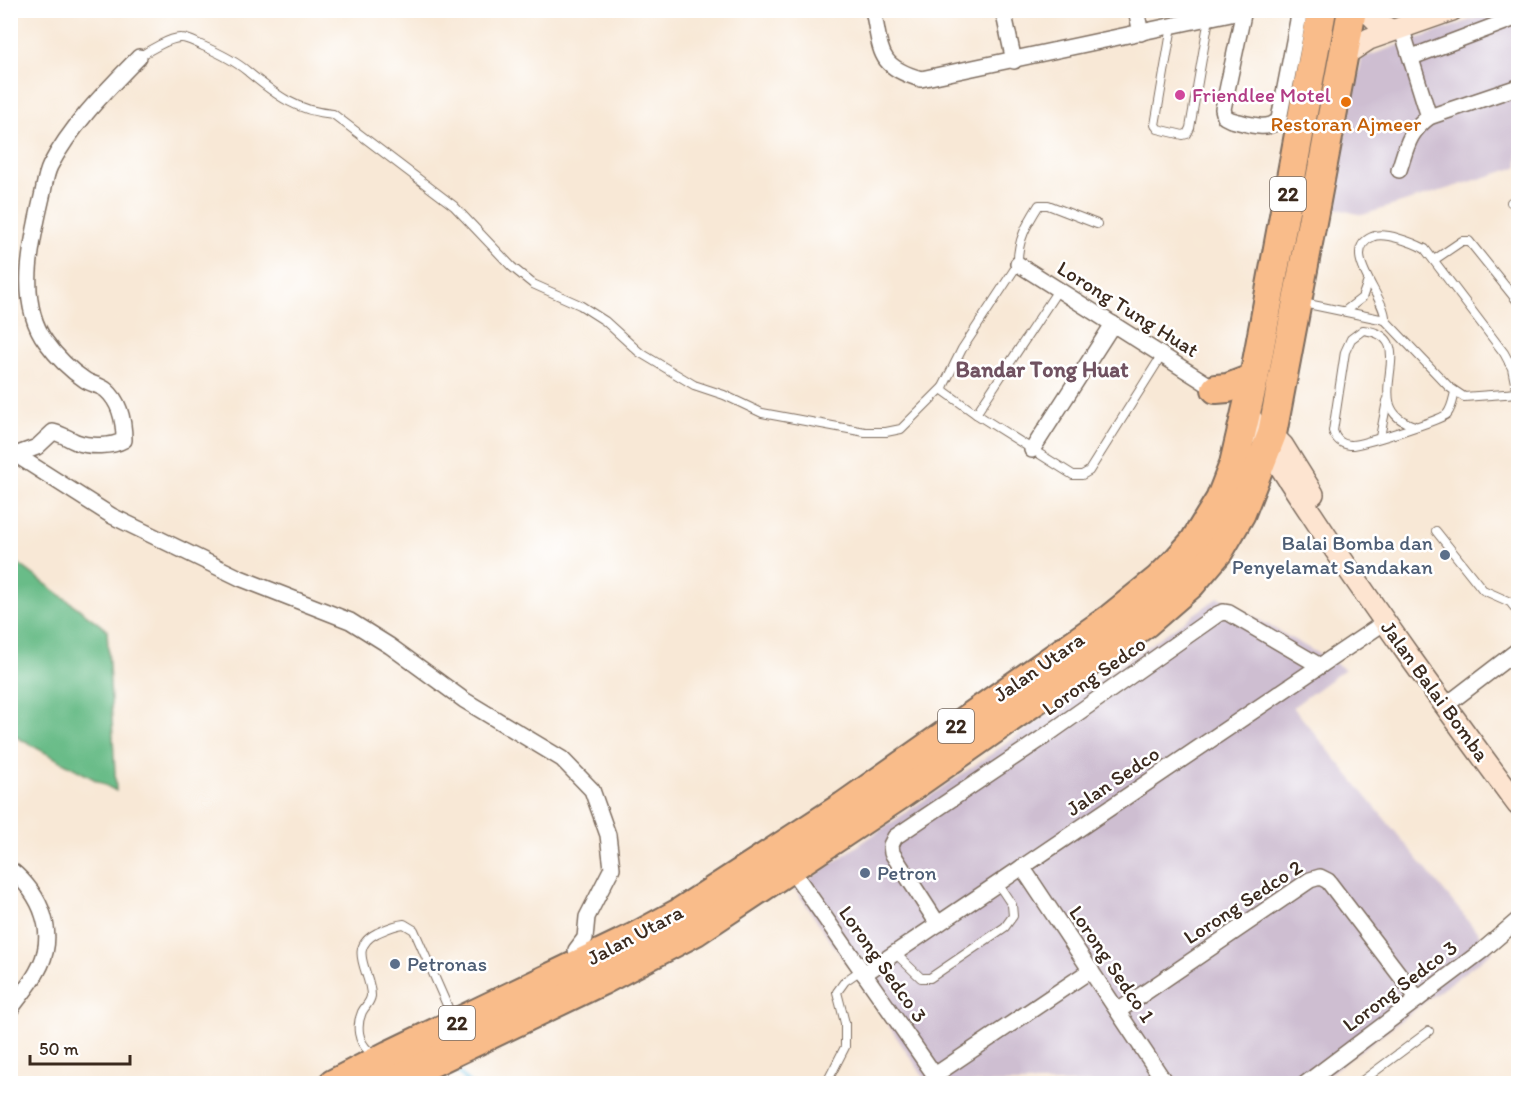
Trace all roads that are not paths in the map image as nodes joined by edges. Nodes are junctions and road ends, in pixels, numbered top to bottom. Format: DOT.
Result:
graph roads {
  1 [pos="873,10"];
  2 [pos="1003,10"];
  3 [pos="1136,10"];
  4 [pos="1244,10"];
  5 [pos="1300,10"];
  6 [pos="1322,10"];
  7 [pos="1352,10"];
  8 [pos="1366,10"];
  9 [pos="1452,10"];
  10 [pos="1518,17"];
  11 [pos="1209,18"];
  12 [pos="1172,26"];
  13 [pos="1396,29"];
  14 [pos="1141,33"];
  15 [pos="1343,56"];
  16 [pos="139,57"];
  17 [pos="1412,57"];
  18 [pos="1014,61"];
  19 [pos="1518,87"];
  20 [pos="1429,117"];
  21 [pos="1399,170"];
  22 [pos="1097,224"];
  23 [pos="1434,260"];
  24 [pos="1017,264"];
  25 [pos="1368,281"];
  26 [pos="1058,290"];
  27 [pos="1299,302"];
  28 [pos="1518,302"];
  29 [pos="1345,311"];
  30 [pos="1385,320"];
  31 [pos="1113,324"];
  32 [pos="1162,355"];
  33 [pos="1518,358"];
  34 [pos="1509,363"];
  35 [pos="1254,378"];
  36 [pos="943,387"];
  37 [pos="1216,389"];
  38 [pos="1455,392"];
  39 [pos="1518,393"];
  40 [pos="1388,397"];
  41 [pos="1247,411"];
  42 [pos="976,414"];
  43 [pos="1415,426"];
  44 [pos="1380,437"];
  45 [pos="1274,446"];
  46 [pos="1032,450"];
  47 [pos="13,453"];
  48 [pos="1436,531"];
  49 [pos="1518,612"];
  50 [pos="1380,614"];
  51 [pos="1518,650"];
  52 [pos="1320,666"];
  53 [pos="1445,706"];
  54 [pos="1518,805"];
  55 [pos="788,856"];
  56 [pos="1022,867"];
  57 [pos="10,869"];
  58 [pos="998,884"];
  59 [pos="744,900"];
  60 [pos="1518,920"];
  61 [pos="938,924"];
  62 [pos="895,953"];
  63 [pos="579,957"];
  64 [pos="1091,970"];
  65 [pos="863,972"];
  66 [pos="1418,999"];
  67 [pos="10,1010"];
  68 [pos="1118,1011"];
  69 [pos="450,1012"];
  70 [pos="1429,1031"];
  71 [pos="369,1051"];
  72 [pos="420,1075"];
  73 [pos="938,1079"];
  74 [pos="313,1083"];
  75 [pos="333,1083"];
  76 [pos="356,1083"];
  77 [pos="387,1083"];
  78 [pos="826,1083"];
  79 [pos="1166,1083"];
  80 [pos="1305,1083"];
  81 [pos="1358,1083"];
  1 -- 18 [label="street"];
  2 -- 18 [label="street"];
  3 -- 14 [label="street"];
  4 -- 5 [label="street"];
  4 -- 11 [label="street"];
  6 -- 35 [label="highway, Jalan Utara / 22"];
  7 -- 15 [label="highway, 22"];
  8 -- 13 [label="main road"];
  9 -- 13 [label="main road"];
  10 -- 17 [label="street"];
  11 -- 12 [label="street"];
  11 -- 12 [label="lane"];
  12 -- 14 [label="street"];
  13 -- 15 [label="main road"];
  13 -- 17 [label="street"];
  14 -- 18 [label="street"];
  15 -- 27 [label="highway, 22"];
  16 -- 36 [label="lane"];
  16 -- 47 [label="street"];
  17 -- 20 [label="street"];
  19 -- 20 [label="street"];
  20 -- 21 [label="street"];
  22 -- 24 [label="lane"];
  23 -- 25 [label="lane"];
  23 -- 28 [label="lane"];
  23 -- 34 [label="lane"];
  24 -- 26 [label="street, Lorong Tung Huat"];
  24 -- 36 [label="lane"];
  25 -- 29 [label="lane"];
  25 -- 30 [label="lane"];
  26 -- 31 [label="street, Lorong Tung Huat"];
  26 -- 42 [label="lane"];
  27 -- 29 [label="lane"];
  27 -- 45 [label="highway, Jalan Utara"];
  29 -- 30 [label="lane"];
  30 -- 38 [label="lane"];
  31 -- 32 [label="street, Lorong Tung Huat"];
  31 -- 46 [label="street"];
  32 -- 37 [label="street, Lorong Tung Huat"];
  32 -- 46 [label="lane"];
  33 -- 34 [label="lane"];
  34 -- 39 [label="lane"];
  35 -- 37 [label="highway"];
  35 -- 41 [label="highway, Jalan Utara / 22"];
  36 -- 42 [label="lane"];
  37 -- 41 [label="street, Lorong Tung Huat"];
  38 -- 39 [label="lane"];
  38 -- 43 [label="lane"];
  40 -- 43 [label="lane"];
  40 -- 44 [label="lane"];
  40 -- 44 [label="lane"];
  41 -- 45 [label="main road, Jalan Balai Bomba"];
  41 -- 55 [label="highway, Jalan Utara / 22"];
  42 -- 46 [label="lane"];
  43 -- 44 [label="lane"];
  45 -- 50 [label="main road, Jalan Balai Bomba"];
  45 -- 55 [label="highway, Jalan Utara / 22"];
  47 -- 63 [label="street"];
  48 -- 49 [label="lane"];
  50 -- 52 [label="street, Jalan Sedco"];
  50 -- 53 [label="main road, Jalan Balai Bomba"];
  51 -- 53 [label="street"];
  52 -- 56 [label="street, Jalan Sedco"];
  52 -- 61 [label="street, Lorong Sedco"];
  53 -- 54 [label="main road, Jalan Balai Bomba"];
  55 -- 59 [label="highway, Jalan Utara / 22"];
  55 -- 63 [label="highway, Jalan Utara / 22"];
  55 -- 65 [label="street, Lorong Sedco 3"];
  56 -- 58 [label="street, Jalan Sedco"];
  56 -- 64 [label="street, Lorong Sedco 1"];
  57 -- 67 [label="street"];
  58 -- 61 [label="street, Jalan Sedco"];
  58 -- 62 [label="lane"];
  59 -- 63 [label="highway"];
  59 -- 72 [label="highway, Jalan Utara / 22"];
  60 -- 66 [label="street, Lorong Sedco 3"];
  61 -- 62 [label="street, Jalan Sedco"];
  62 -- 65 [label="street, Jalan Sedco"];
  63 -- 69 [label="highway"];
  63 -- 75 [label="highway, Jalan Utara / 22"];
  64 -- 68 [label="street, Lorong Sedco 1"];
  64 -- 73 [label="street"];
  65 -- 73 [label="street, Lorong Sedco 3"];
  65 -- 78 [label="lane"];
  66 -- 68 [label="street, Lorong Sedco 2"];
  66 -- 80 [label="street, Lorong Sedco 3"];
  68 -- 79 [label="street, Lorong Sedco 1"];
  69 -- 71 [label="highway"];
  69 -- 71 [label="lane"];
  70 -- 81 [label="lane"];
  71 -- 74 [label="highway"];
  72 -- 76 [label="highway"];
  72 -- 77 [label="highway, Jalan Utara / 22"];
}
